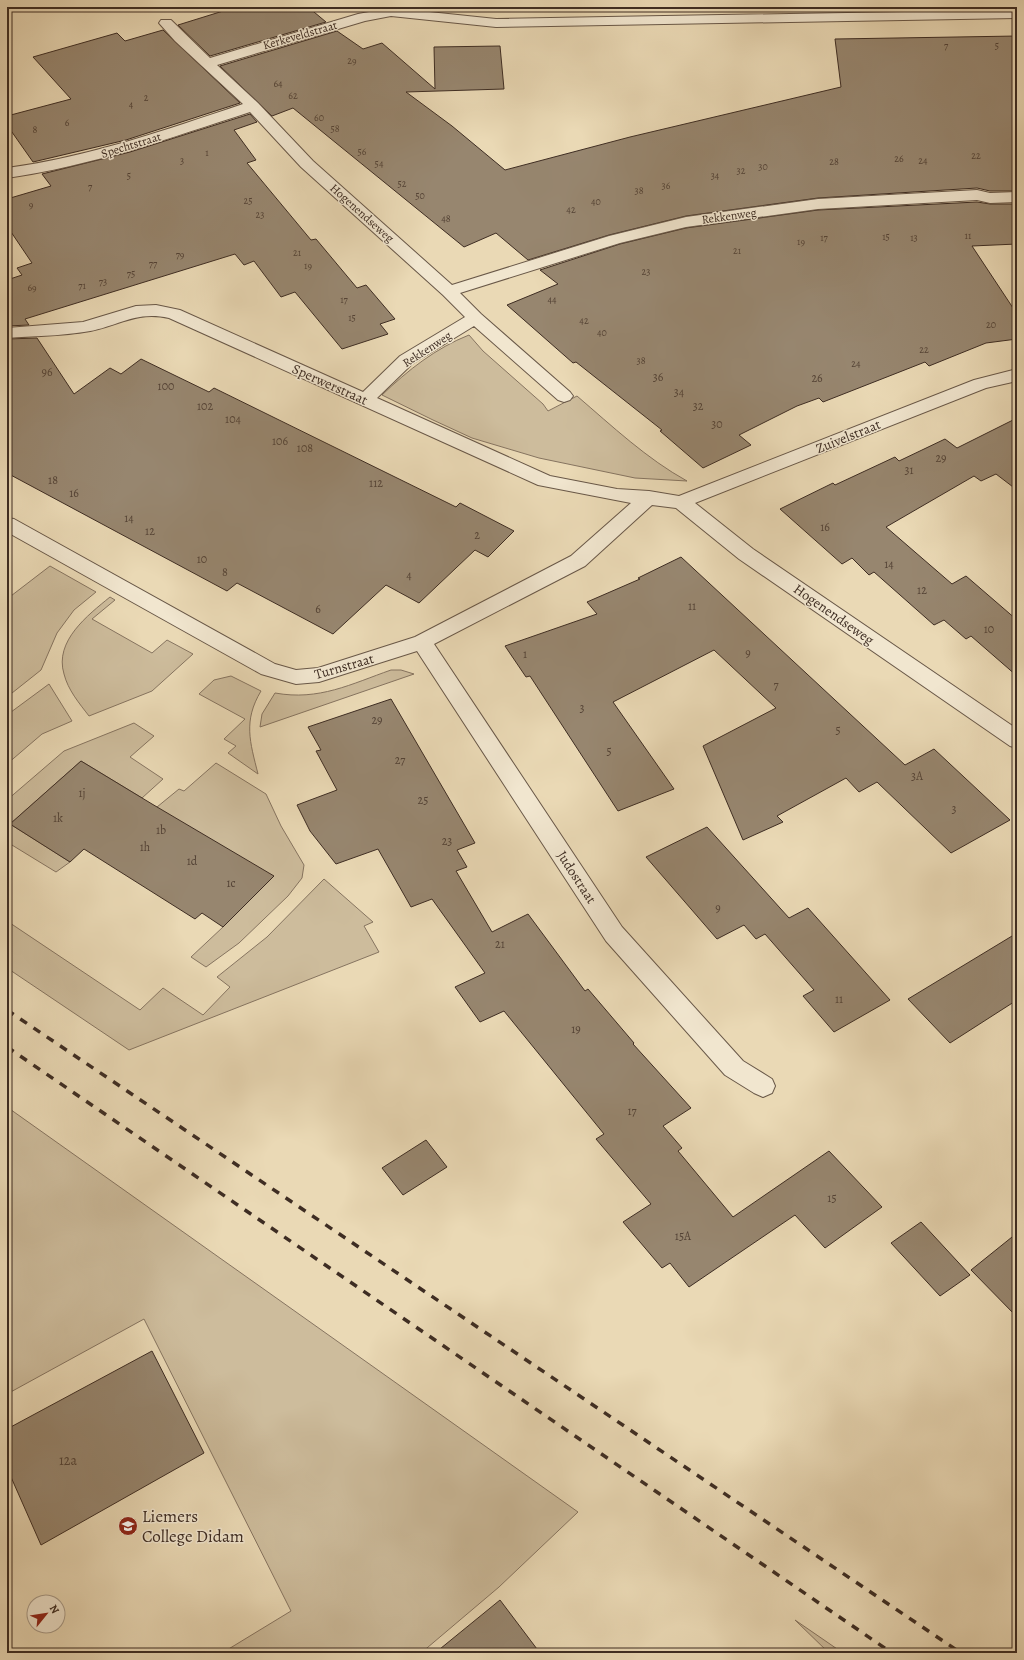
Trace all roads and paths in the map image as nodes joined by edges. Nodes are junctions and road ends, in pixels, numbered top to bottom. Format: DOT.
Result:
graph roads {
  1 [pos="1017,14"];
  2 [pos="166,23"];
  3 [pos="208,63"];
  4 [pos="253,106"];
  5 [pos="7,173"];
  6 [pos="1017,197"];
  7 [pos="449,291"];
  8 [pos="475,318"];
  9 [pos="7,333"];
  10 [pos="1017,375"];
  11 [pos="564,396"];
  12 [pos="365,400"];
  13 [pos="649,497"];
  14 [pos="681,502"];
  15 [pos="7,524"];
  16 [pos="422,642"];
  17 [pos="1017,740"];
  18 [pos="763,1086"];
  1 -- 3 [label="street, Kerkeveldstraat"];
  2 -- 3 [label="street, Hogenendseweg"];
  3 -- 4 [label="street, Hogenendseweg"];
  4 -- 5 [label="street, Spechtstraat"];
  4 -- 7 [label="street, Hogenendseweg"];
  6 -- 7 [label="street, Rekkenweg"];
  7 -- 8 [label="street, Hogenendseweg"];
  8 -- 11 [label="street, Hogenendseweg"];
  8 -- 12 [label="street, Rekkenweg"];
  9 -- 12 [label="street, Sperwerstraat"];
  10 -- 14 [label="street, Zuivelstraat"];
  12 -- 13 [label="street, Sperwerstraat"];
  13 -- 14 [label="street, Hogenendseweg"];
  13 -- 16 [label="street, Turnstraat"];
  14 -- 17 [label="street, Hogenendseweg"];
  15 -- 16 [label="street, Turnstraat"];
  16 -- 18 [label="street, Judostraat"];
}
